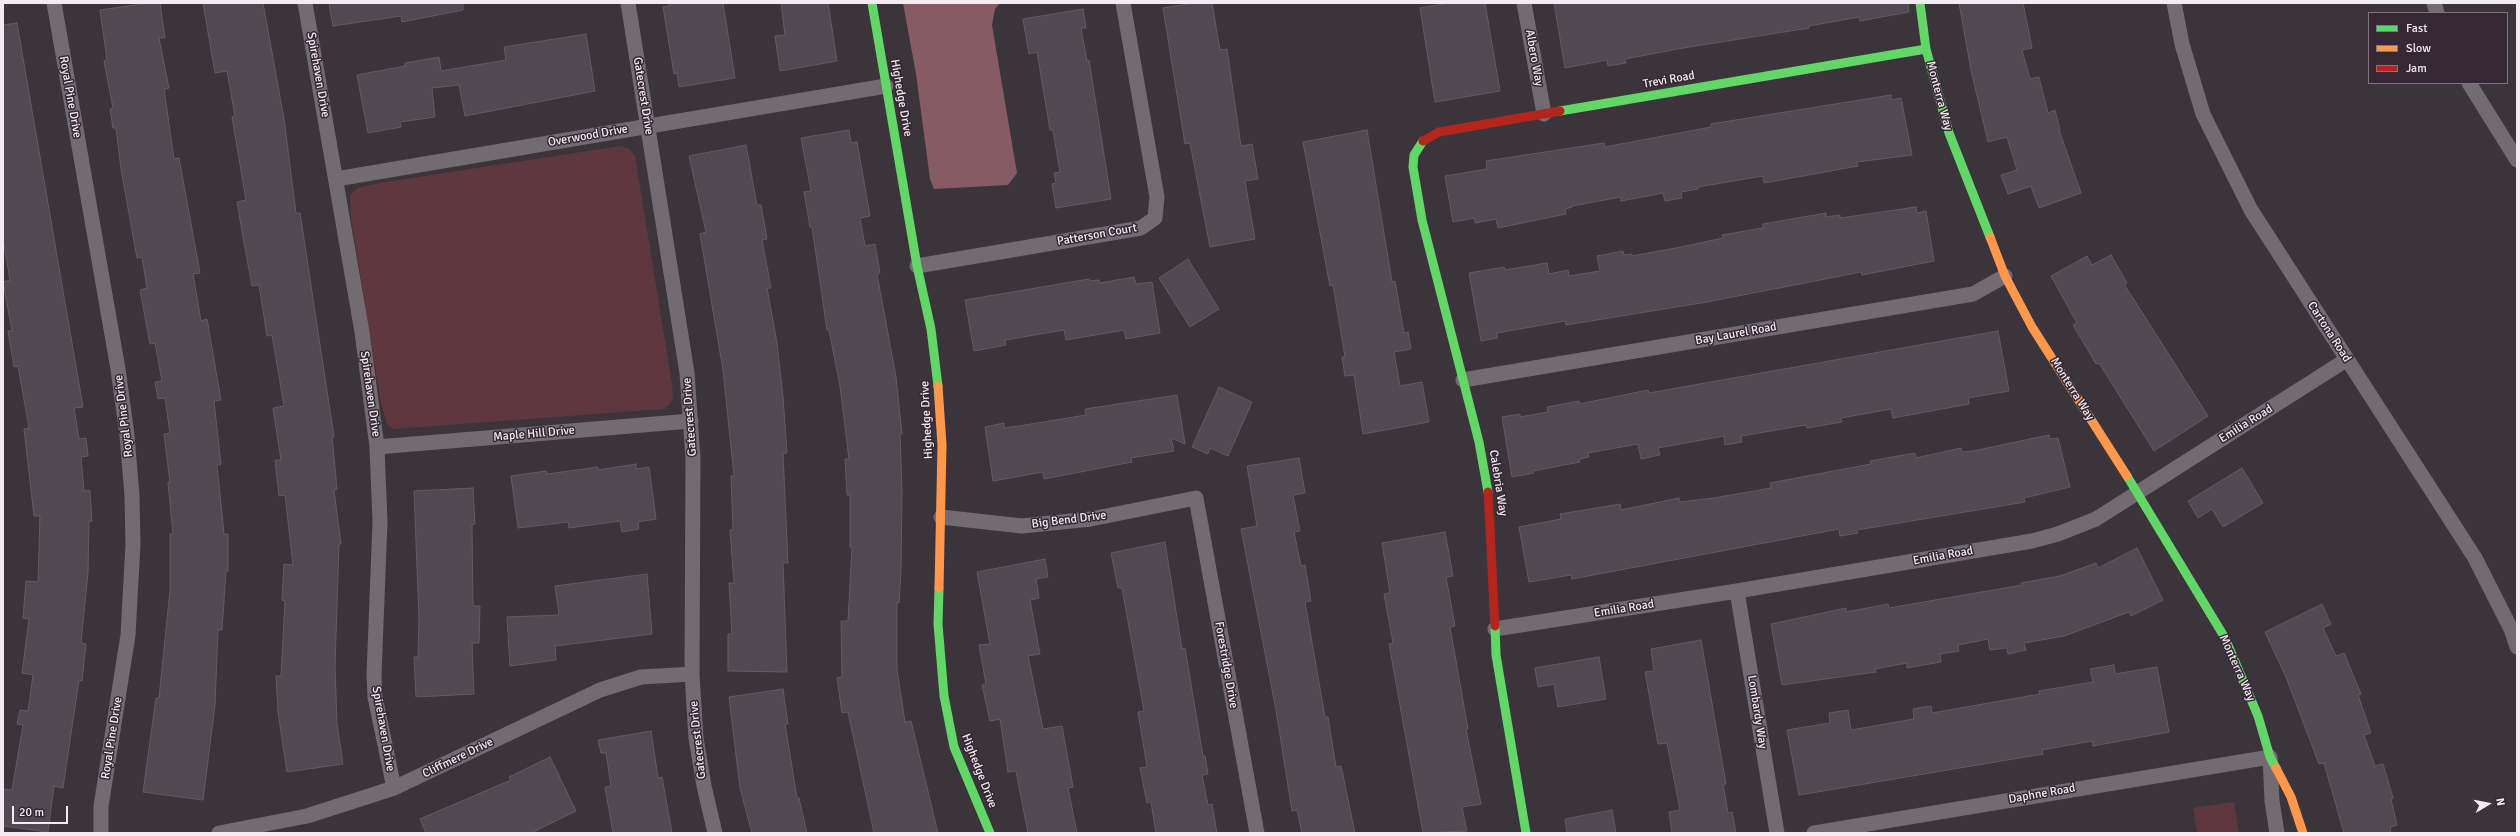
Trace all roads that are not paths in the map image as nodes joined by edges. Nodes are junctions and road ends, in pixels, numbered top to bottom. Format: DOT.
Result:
graph roads {
  1 [pos="54,3"];
  2 [pos="305,3"];
  3 [pos="628,3"];
  4 [pos="872,3"];
  5 [pos="1123,3"];
  6 [pos="1524,3"];
  7 [pos="1920,3"];
  8 [pos="2174,3"];
  9 [pos="1926,49"];
  10 [pos="2470,84"];
  11 [pos="886,86"];
  12 [pos="1544,114"];
  13 [pos="648,126"];
  14 [pos="1419,144"];
  15 [pos="2517,160"];
  16 [pos="336,179"];
  17 [pos="917,266"];
  18 [pos="2005,276"];
  19 [pos="2346,360"];
  20 [pos="1463,380"];
  21 [pos="691,420"];
  22 [pos="377,447"];
  23 [pos="2138,493"];
  24 [pos="1196,498"];
  25 [pos="941,518"];
  26 [pos="1737,592"];
  27 [pos="2514,629"];
  28 [pos="1495,630"];
  29 [pos="2517,647"];
  30 [pos="692,674"];
  31 [pos="2270,757"];
  32 [pos="394,788"];
  33 [pos="101,833"];
  34 [pos="218,833"];
  35 [pos="715,833"];
  36 [pos="990,833"];
  37 [pos="1257,833"];
  38 [pos="1526,833"];
  39 [pos="1776,833"];
  40 [pos="1814,833"];
  41 [pos="2278,833"];
  42 [pos="2303,833"];
  1 -- 33 [label="street, Royal Pine Drive"];
  2 -- 16 [label="street, Spirehaven Drive"];
  3 -- 13 [label="street, Gatecrest Drive"];
  4 -- 11 [label="street, Highedge Drive"];
  5 -- 17 [label="street, Patterson Court"];
  6 -- 12 [label="street, Albero Way"];
  7 -- 9 [label="street, Monterra Way"];
  8 -- 19 [label="street, Cartona Road"];
  9 -- 12 [label="street, Trevi Road"];
  9 -- 18 [label="street, Monterra Way"];
  10 -- 15 [label="street"];
  11 -- 13 [label="street, Overwood Drive"];
  11 -- 17 [label="street, Highedge Drive"];
  12 -- 14 [label="street, Trevi Road"];
  13 -- 16 [label="street, Overwood Drive"];
  13 -- 21 [label="street, Gatecrest Drive"];
  14 -- 20 [label="street, Calebria Way"];
  16 -- 22 [label="street, Spirehaven Drive"];
  17 -- 25 [label="street, Highedge Drive"];
  18 -- 20 [label="street, Bay Laurel Road"];
  18 -- 23 [label="street, Monterra Way"];
  19 -- 23 [label="street, Emilia Road"];
  19 -- 27 [label="street, Cartona Road"];
  20 -- 28 [label="street, Calebria Way"];
  21 -- 22 [label="street, Maple Hill Drive"];
  21 -- 30 [label="street, Gatecrest Drive"];
  22 -- 32 [label="street, Spirehaven Drive"];
  23 -- 26 [label="street, Emilia Road"];
  23 -- 31 [label="street, Monterra Way"];
  24 -- 25 [label="street, Big Bend Drive"];
  24 -- 37 [label="street, Forestridge Drive"];
  25 -- 36 [label="street, Highedge Drive"];
  26 -- 28 [label="street, Emilia Road"];
  26 -- 39 [label="street, Lombardy Way"];
  27 -- 29 [label="street, Cartona Road"];
  28 -- 38 [label="street, Calebria Way"];
  30 -- 32 [label="street, Cliffmere Drive"];
  30 -- 35 [label="street, Gatecrest Drive"];
  31 -- 40 [label="street, Daphne Road"];
  31 -- 41 [label="street, Monterra Way"];
  31 -- 42 [label="street, Monterra Way"];
  32 -- 34 [label="street, Cliffmere Drive"];
}
